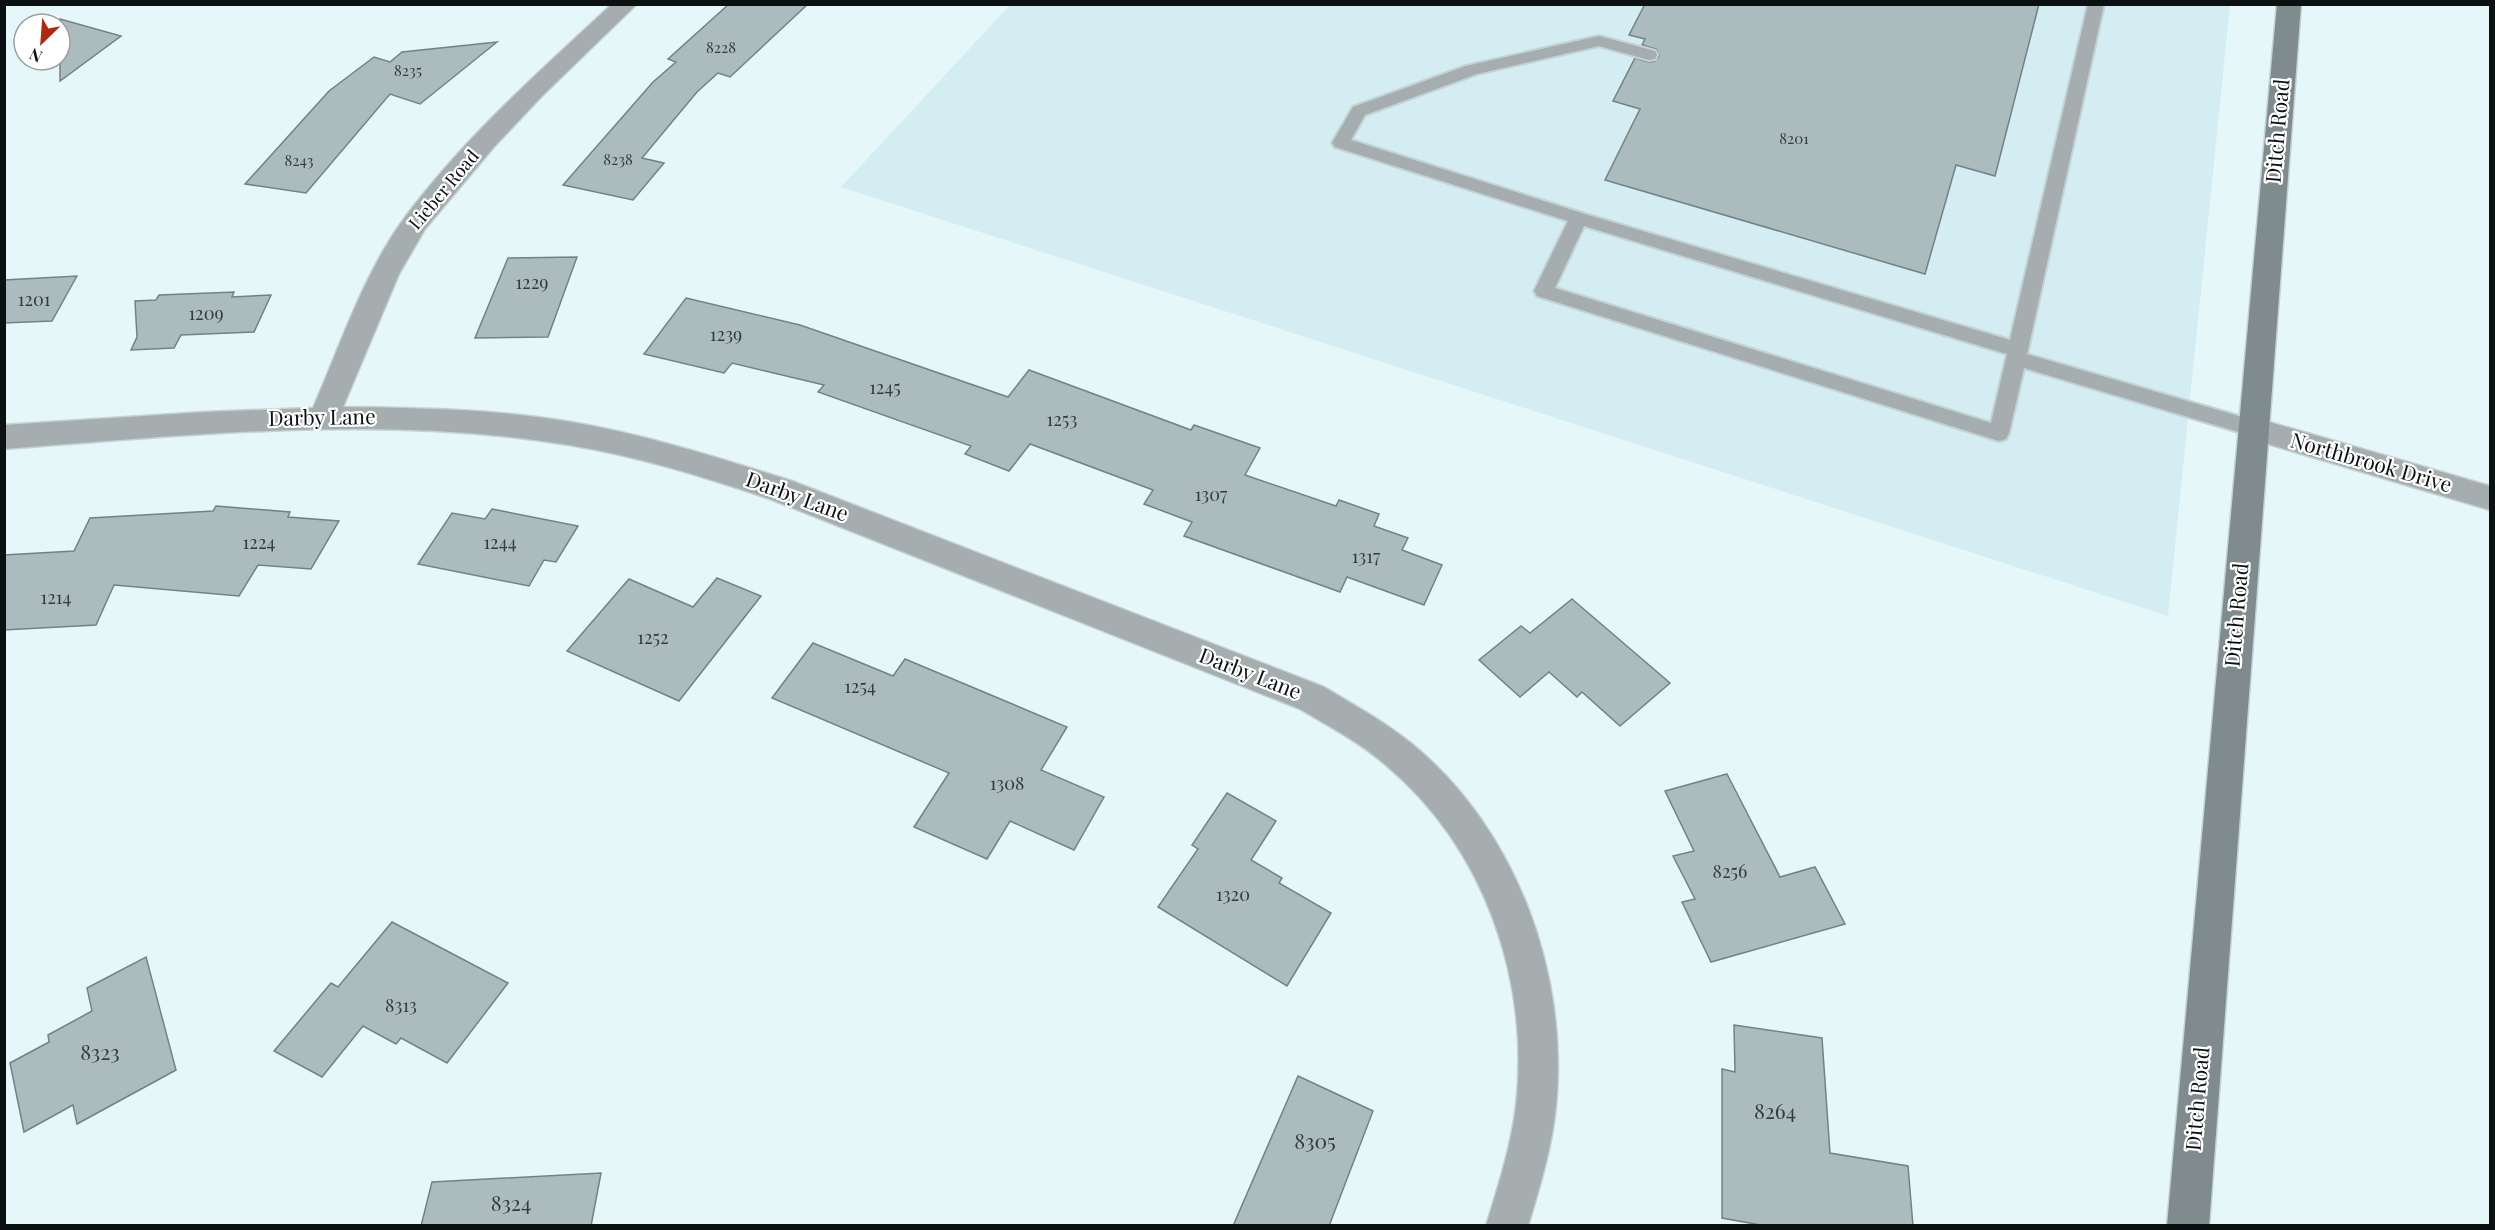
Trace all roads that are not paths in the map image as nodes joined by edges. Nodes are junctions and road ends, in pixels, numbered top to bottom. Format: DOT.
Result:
graph roads {
  1 [pos="626,4"];
  2 [pos="2096,4"];
  3 [pos="2289,4"];
  4 [pos="1649,55"];
  5 [pos="1579,218"];
  6 [pos="2017,354"];
  7 [pos="324,417"];
  8 [pos="2252,428"];
  9 [pos="4,436"];
  10 [pos="2490,498"];
  11 [pos="1507,1226"];
  12 [pos="2188,1226"];
  1 -- 7 [label="street, Lieber Road"];
  2 -- 6 [label="lane"];
  3 -- 8 [label="main road, Ditch Road"];
  4 -- 5 [label="lane"];
  5 -- 6 [label="lane"];
  5 -- 6 [label="lane"];
  6 -- 8 [label="lane"];
  7 -- 9 [label="street, Darby Lane"];
  7 -- 11 [label="street, Darby Lane"];
  8 -- 10 [label="street, Northbrook Drive"];
  8 -- 12 [label="main road, Ditch Road"];
}
